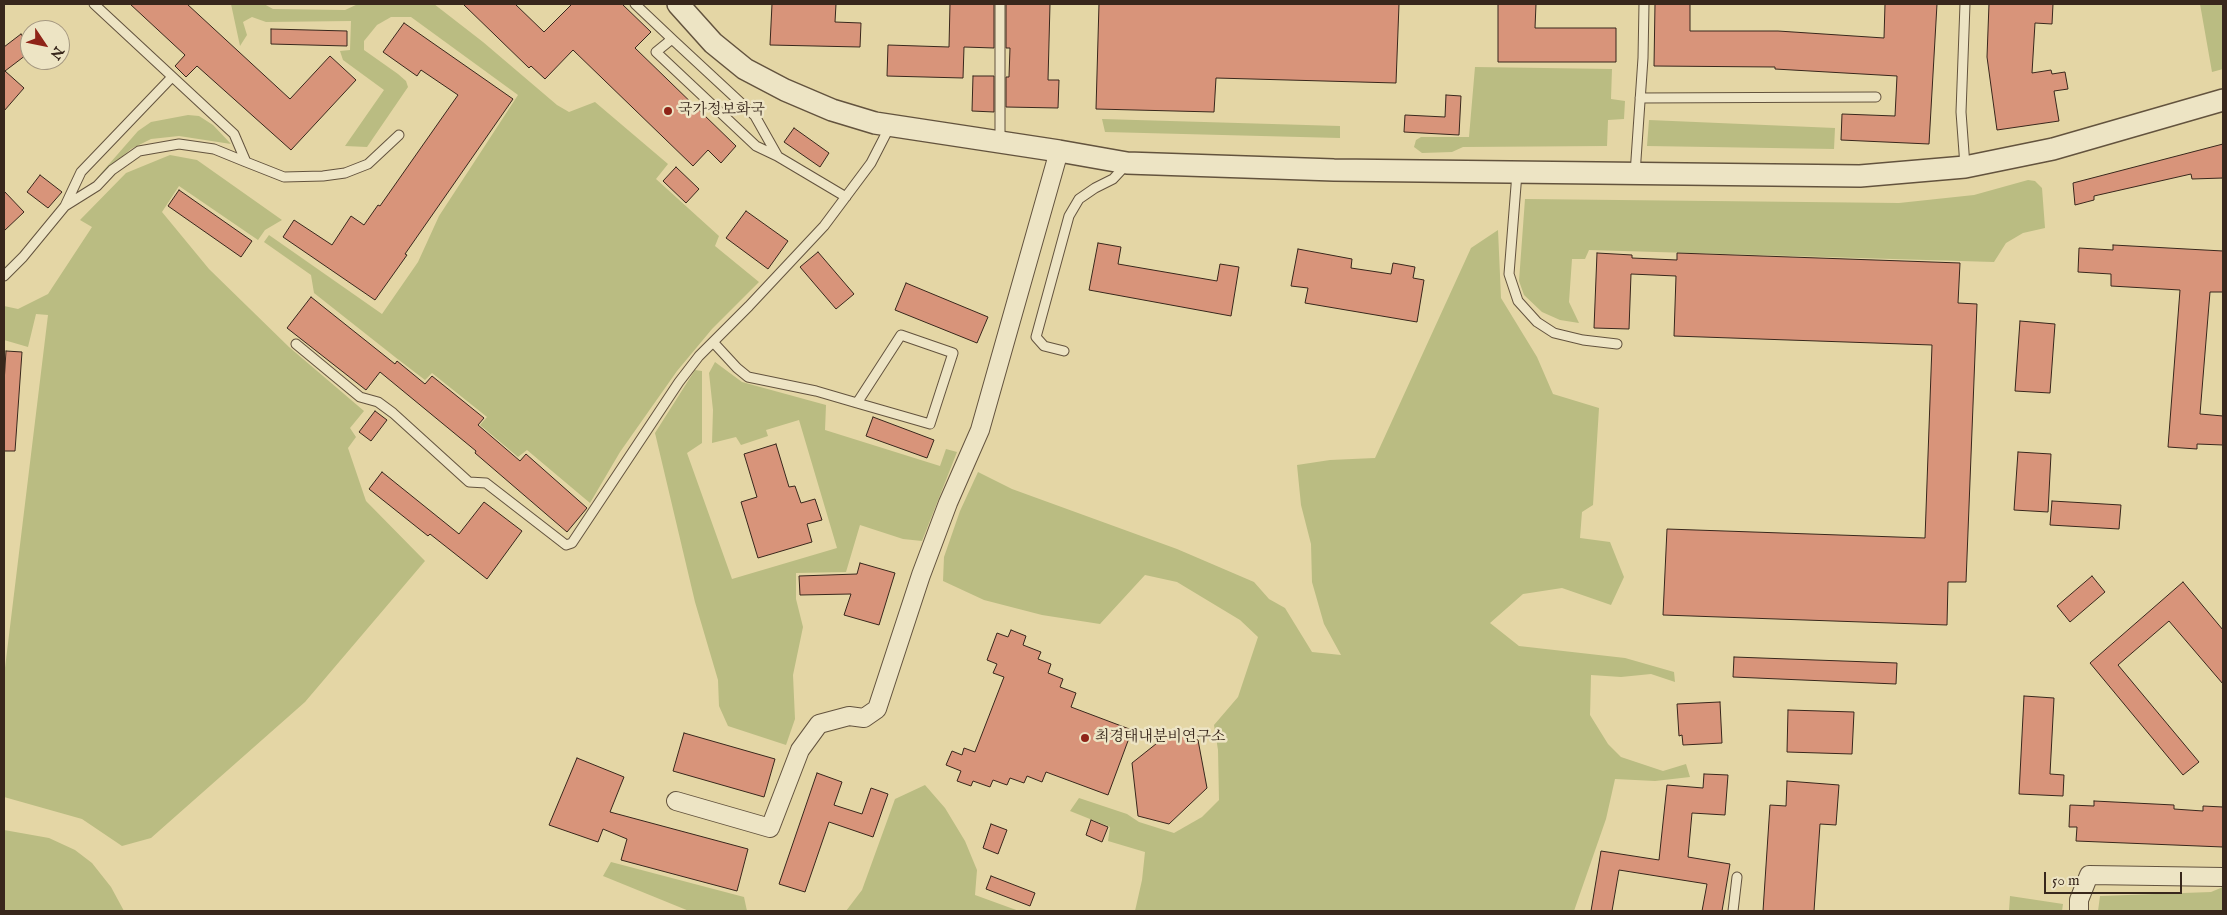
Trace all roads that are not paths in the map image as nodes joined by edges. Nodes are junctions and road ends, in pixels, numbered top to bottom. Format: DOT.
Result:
graph roads {
  1 [pos="94,4"];
  2 [pos="635,4"];
  3 [pos="678,4"];
  4 [pos="1000,4"];
  5 [pos="1644,4"];
  6 [pos="1965,4"];
  7 [pos="672,39"];
  8 [pos="172,77"];
  9 [pos="1876,97"];
  10 [pos="1640,98"];
  11 [pos="2223,100"];
  12 [pos="890,126"];
  13 [pos="399,135"];
  14 [pos="1000,142"];
  15 [pos="1060,151"];
  16 [pos="777,156"];
  17 [pos="246,162"];
  18 [pos="1127,164"];
  19 [pos="1965,166"];
  20 [pos="1517,173"];
  21 [pos="1634,174"];
  22 [pos="846,197"];
  23 [pos="65,206"];
  24 [pos="4,276"];
  25 [pos="713,342"];
  26 [pos="296,344"];
  27 [pos="1617,344"];
  28 [pos="1064,351"];
  29 [pos="857,403"];
  30 [pos="676,801"];
  31 [pos="1737,877"];
  32 [pos="2223,877"];
  33 [pos="1733,911"];
  34 [pos="2079,911"];
  1 -- 8 [label="lane"];
  2 -- 7 [label="lane"];
  3 -- 12 [label="street"];
  4 -- 14 [label="lane"];
  5 -- 10 [label="lane"];
  6 -- 19 [label="lane"];
  7 -- 16 [label="lane"];
  7 -- 16 [label="lane"];
  8 -- 17 [label="lane"];
  8 -- 23 [label="lane"];
  9 -- 10 [label="lane"];
  10 -- 21 [label="lane"];
  11 -- 19 [label="street"];
  12 -- 14 [label="street"];
  12 -- 22 [label="lane"];
  13 -- 17 [label="lane"];
  14 -- 15 [label="street"];
  15 -- 18 [label="street"];
  15 -- 30 [label="street"];
  16 -- 22 [label="lane"];
  17 -- 23 [label="lane"];
  18 -- 20 [label="street"];
  18 -- 28 [label="lane"];
  19 -- 21 [label="street"];
  20 -- 21 [label="street"];
  20 -- 27 [label="lane"];
  22 -- 25 [label="lane"];
  23 -- 24 [label="lane"];
  25 -- 26 [label="lane"];
  25 -- 29 [label="lane"];
  29 -- 29 [label="lane"];
  31 -- 33 [label="lane"];
  32 -- 34 [label="street"];
}
